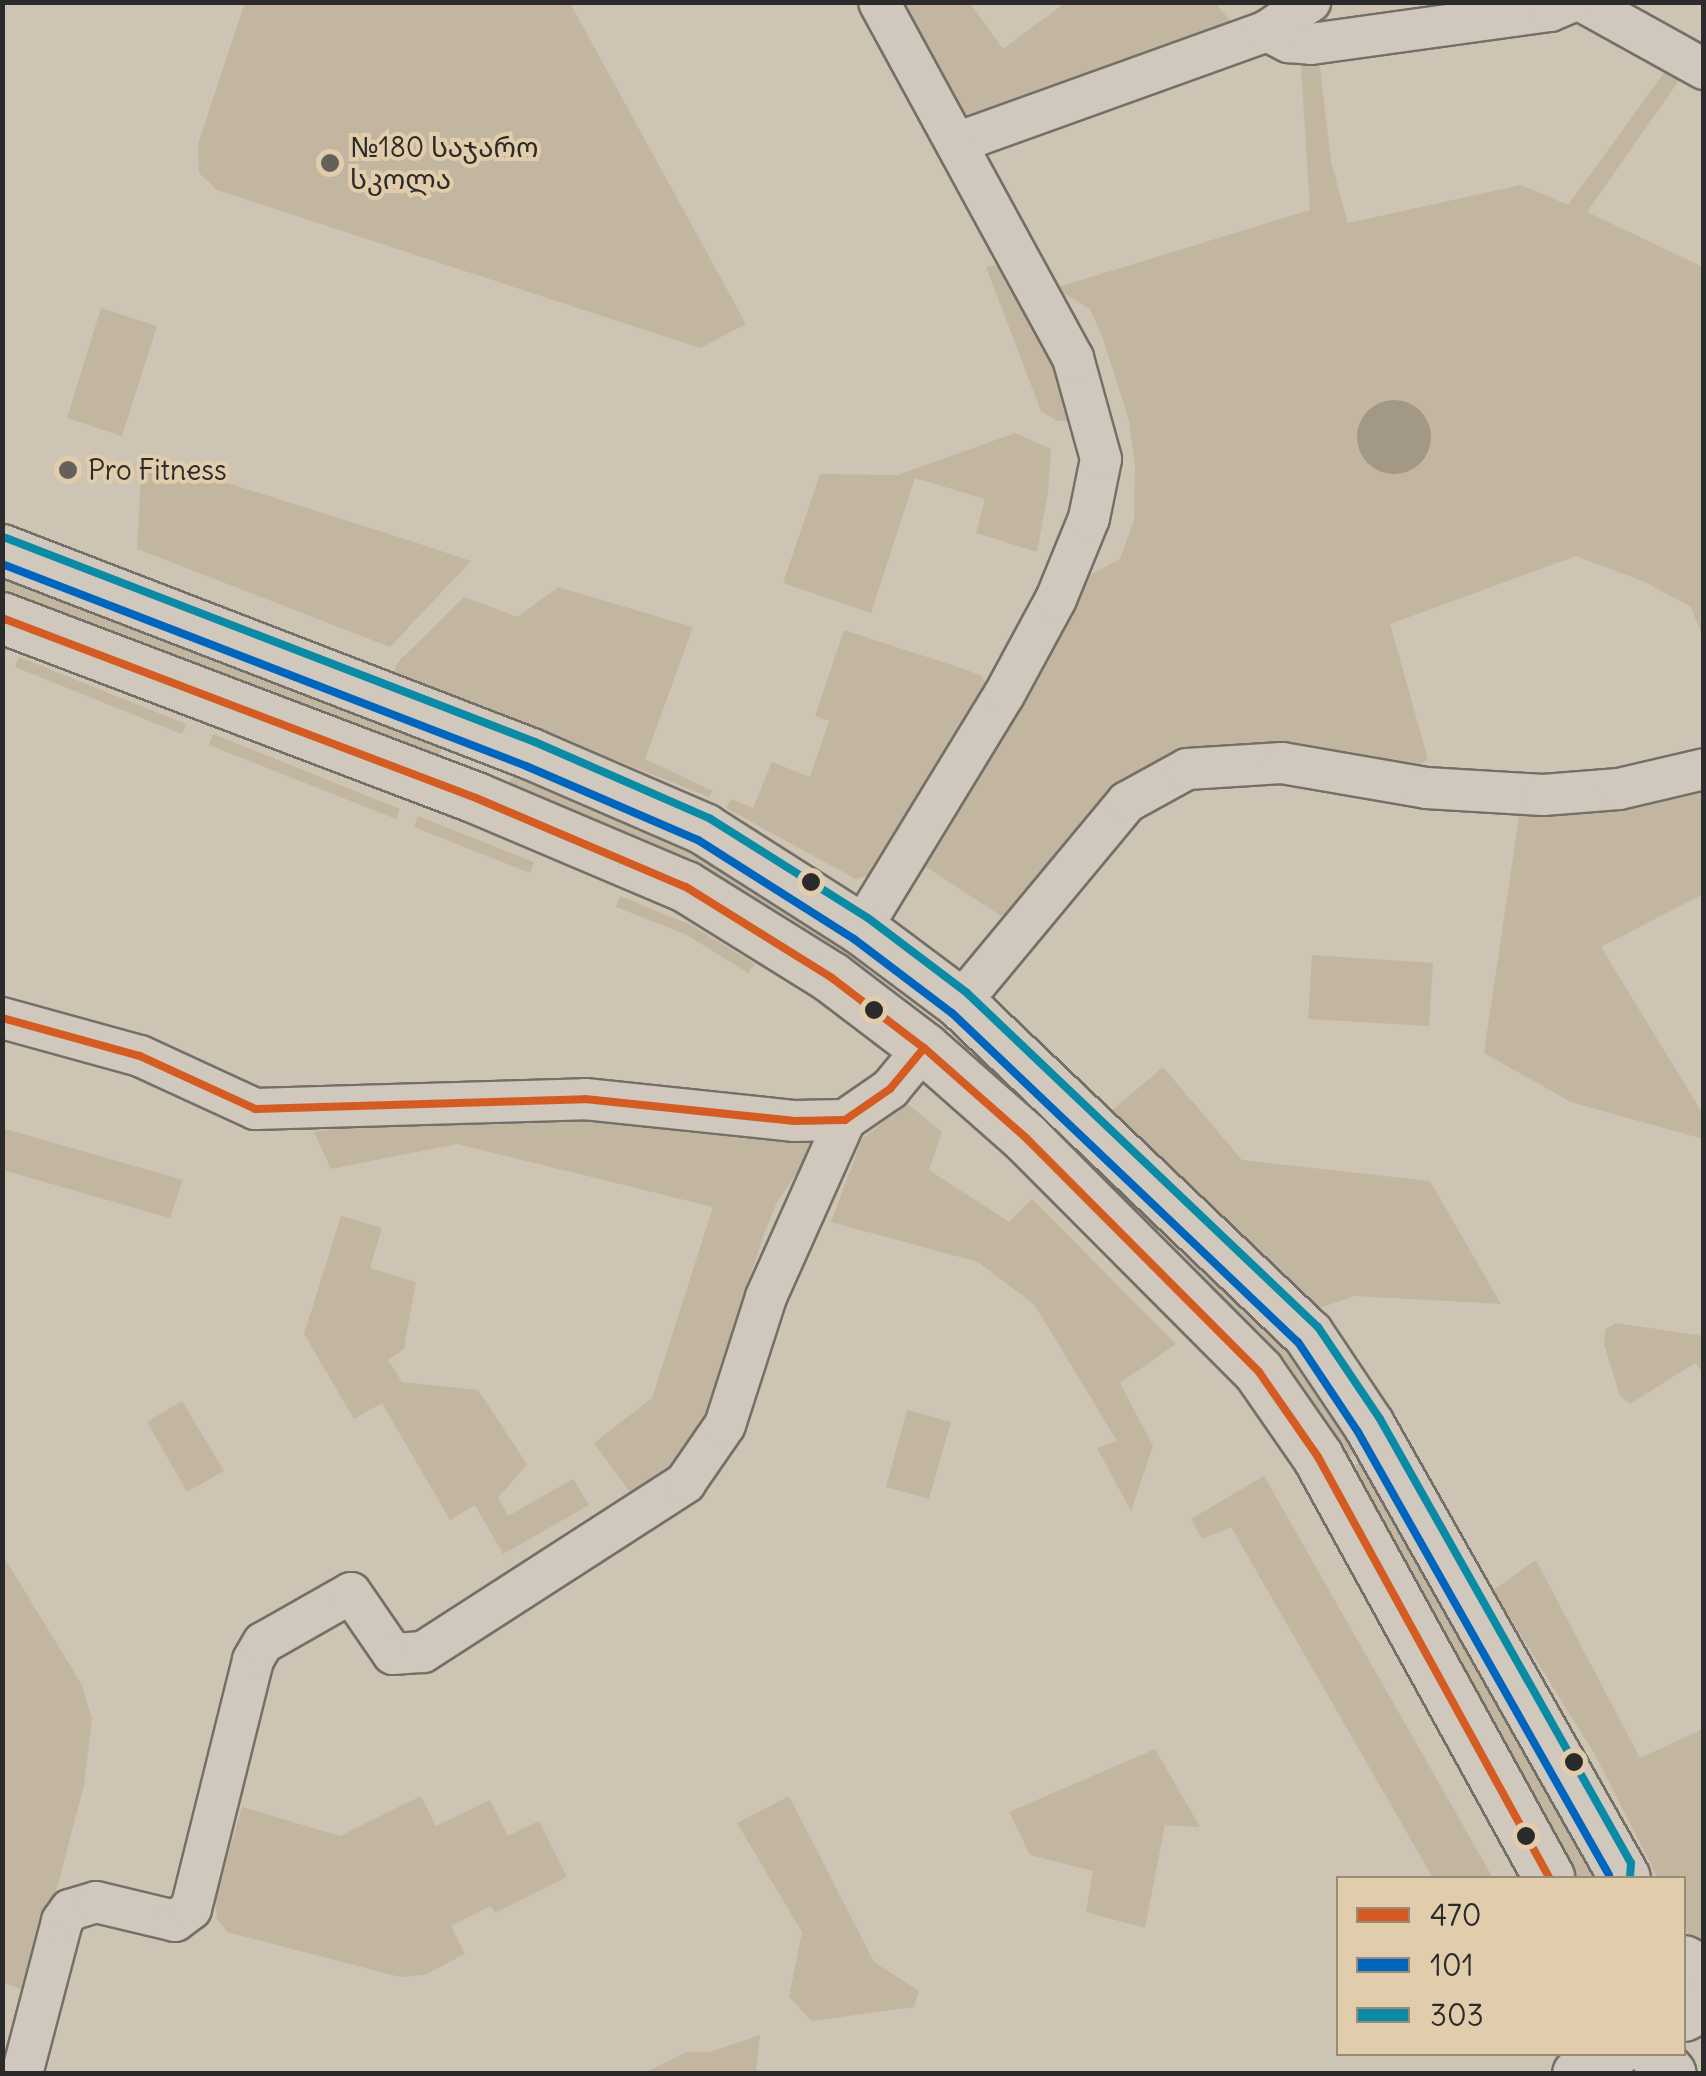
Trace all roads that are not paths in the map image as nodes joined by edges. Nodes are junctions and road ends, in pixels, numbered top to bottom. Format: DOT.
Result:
graph roads {
  1 [pos="879,2"];
  2 [pos="1310,2"];
  3 [pos="1571,2"];
  4 [pos="1583,2"];
  5 [pos="1267,31"];
  6 [pos="1704,69"];
  7 [pos="959,142"];
  8 [pos="2,550"];
  9 [pos="2,618"];
  10 [pos="448,722"];
  11 [pos="531,754"];
  12 [pos="1704,769"];
  13 [pos="424,779"];
  14 [pos="504,810"];
  15 [pos="861,928"];
  16 [pos="960,1003"];
  17 [pos="2,1018"];
  18 [pos="1002,1042"];
  19 [pos="940,1061"];
  20 [pos="844,1120"];
  21 [pos="1621,1875"];
  22 [pos="1548,1876"];
  23 [pos="1610,2056"];
  24 [pos="1704,2066"];
  25 [pos="22,2074"];
  26 [pos="1578,2074"];
  27 [pos="1691,2074"];
  1 -- 7 [label="street"];
  2 -- 5 [label="street"];
  3 -- 5 [label="street"];
  4 -- 6 [label="street"];
  5 -- 7 [label="street"];
  7 -- 15 [label="street"];
  8 -- 10 [label="main road"];
  9 -- 13 [label="main road"];
  10 -- 11 [label="main road"];
  10 -- 13 [label="main road"];
  11 -- 14 [label="main road"];
  11 -- 15 [label="main road"];
  12 -- 16 [label="street"];
  13 -- 14 [label="main road"];
  14 -- 19 [label="main road"];
  15 -- 16 [label="main road"];
  16 -- 18 [label="main road"];
  16 -- 19 [label="main road"];
  17 -- 20 [label="street"];
  18 -- 19 [label="main road"];
  18 -- 21 [label="main road"];
  19 -- 20 [label="street"];
  19 -- 22 [label="main road"];
  20 -- 25 [label="street"];
  23 -- 26 [label="main road"];
  24 -- 27 [label="main road"];
}
